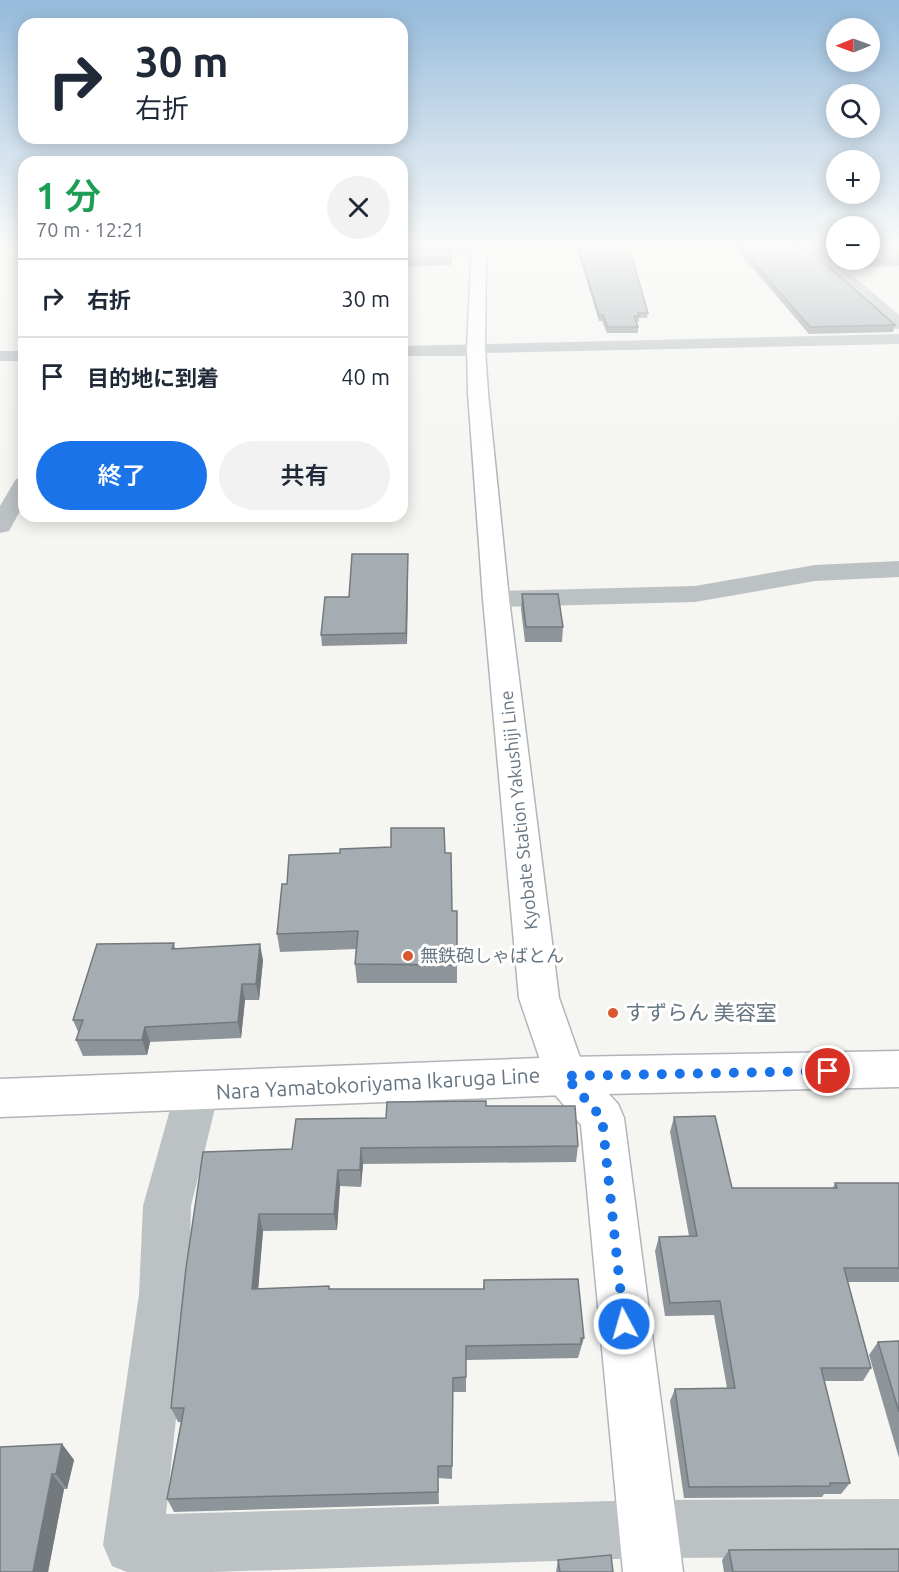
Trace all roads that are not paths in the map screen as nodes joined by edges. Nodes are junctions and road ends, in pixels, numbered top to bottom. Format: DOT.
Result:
graph roads {
  1 [pos="478,317"];
  2 [pos="899,339"];
  3 [pos="477,350"];
  4 [pos="408,351"];
  5 [pos="0,356"];
  6 [pos="18,357"];
  7 [pos="18,494"];
  8 [pos="0,526"];
  9 [pos="899,569"];
  10 [pos="496,599"];
  11 [pos="899,1069"];
  12 [pos="565,1076"];
  13 [pos="197,1092"];
  14 [pos="0,1098"];
  15 [pos="899,1528"];
  16 [pos="650,1551"];
  1 -- 3 [label="main road, Kyobate Station Yakushiji Line"];
  2 -- 3 [label="street"];
  3 -- 4 [label="street"];
  3 -- 10 [label="main road, Kyobate Station Yakushiji Line"];
  5 -- 6 [label="street"];
  7 -- 8 [label="street"];
  9 -- 10 [label="street"];
  10 -- 12 [label="main road, Kyobate Station Yakushiji Line"];
  11 -- 12 [label="main road, Nara Yamatokoriyama Ikaruga Line"];
  12 -- 13 [label="main road, Nara Yamatokoriyama Ikaruga Line"];
  12 -- 16 [label="main road, Kyobate Station Yakushiji Line"];
  13 -- 14 [label="main road, Nara Yamatokoriyama Ikaruga Line"];
  13 -- 16 [label="street"];
  15 -- 16 [label="street"];
}
